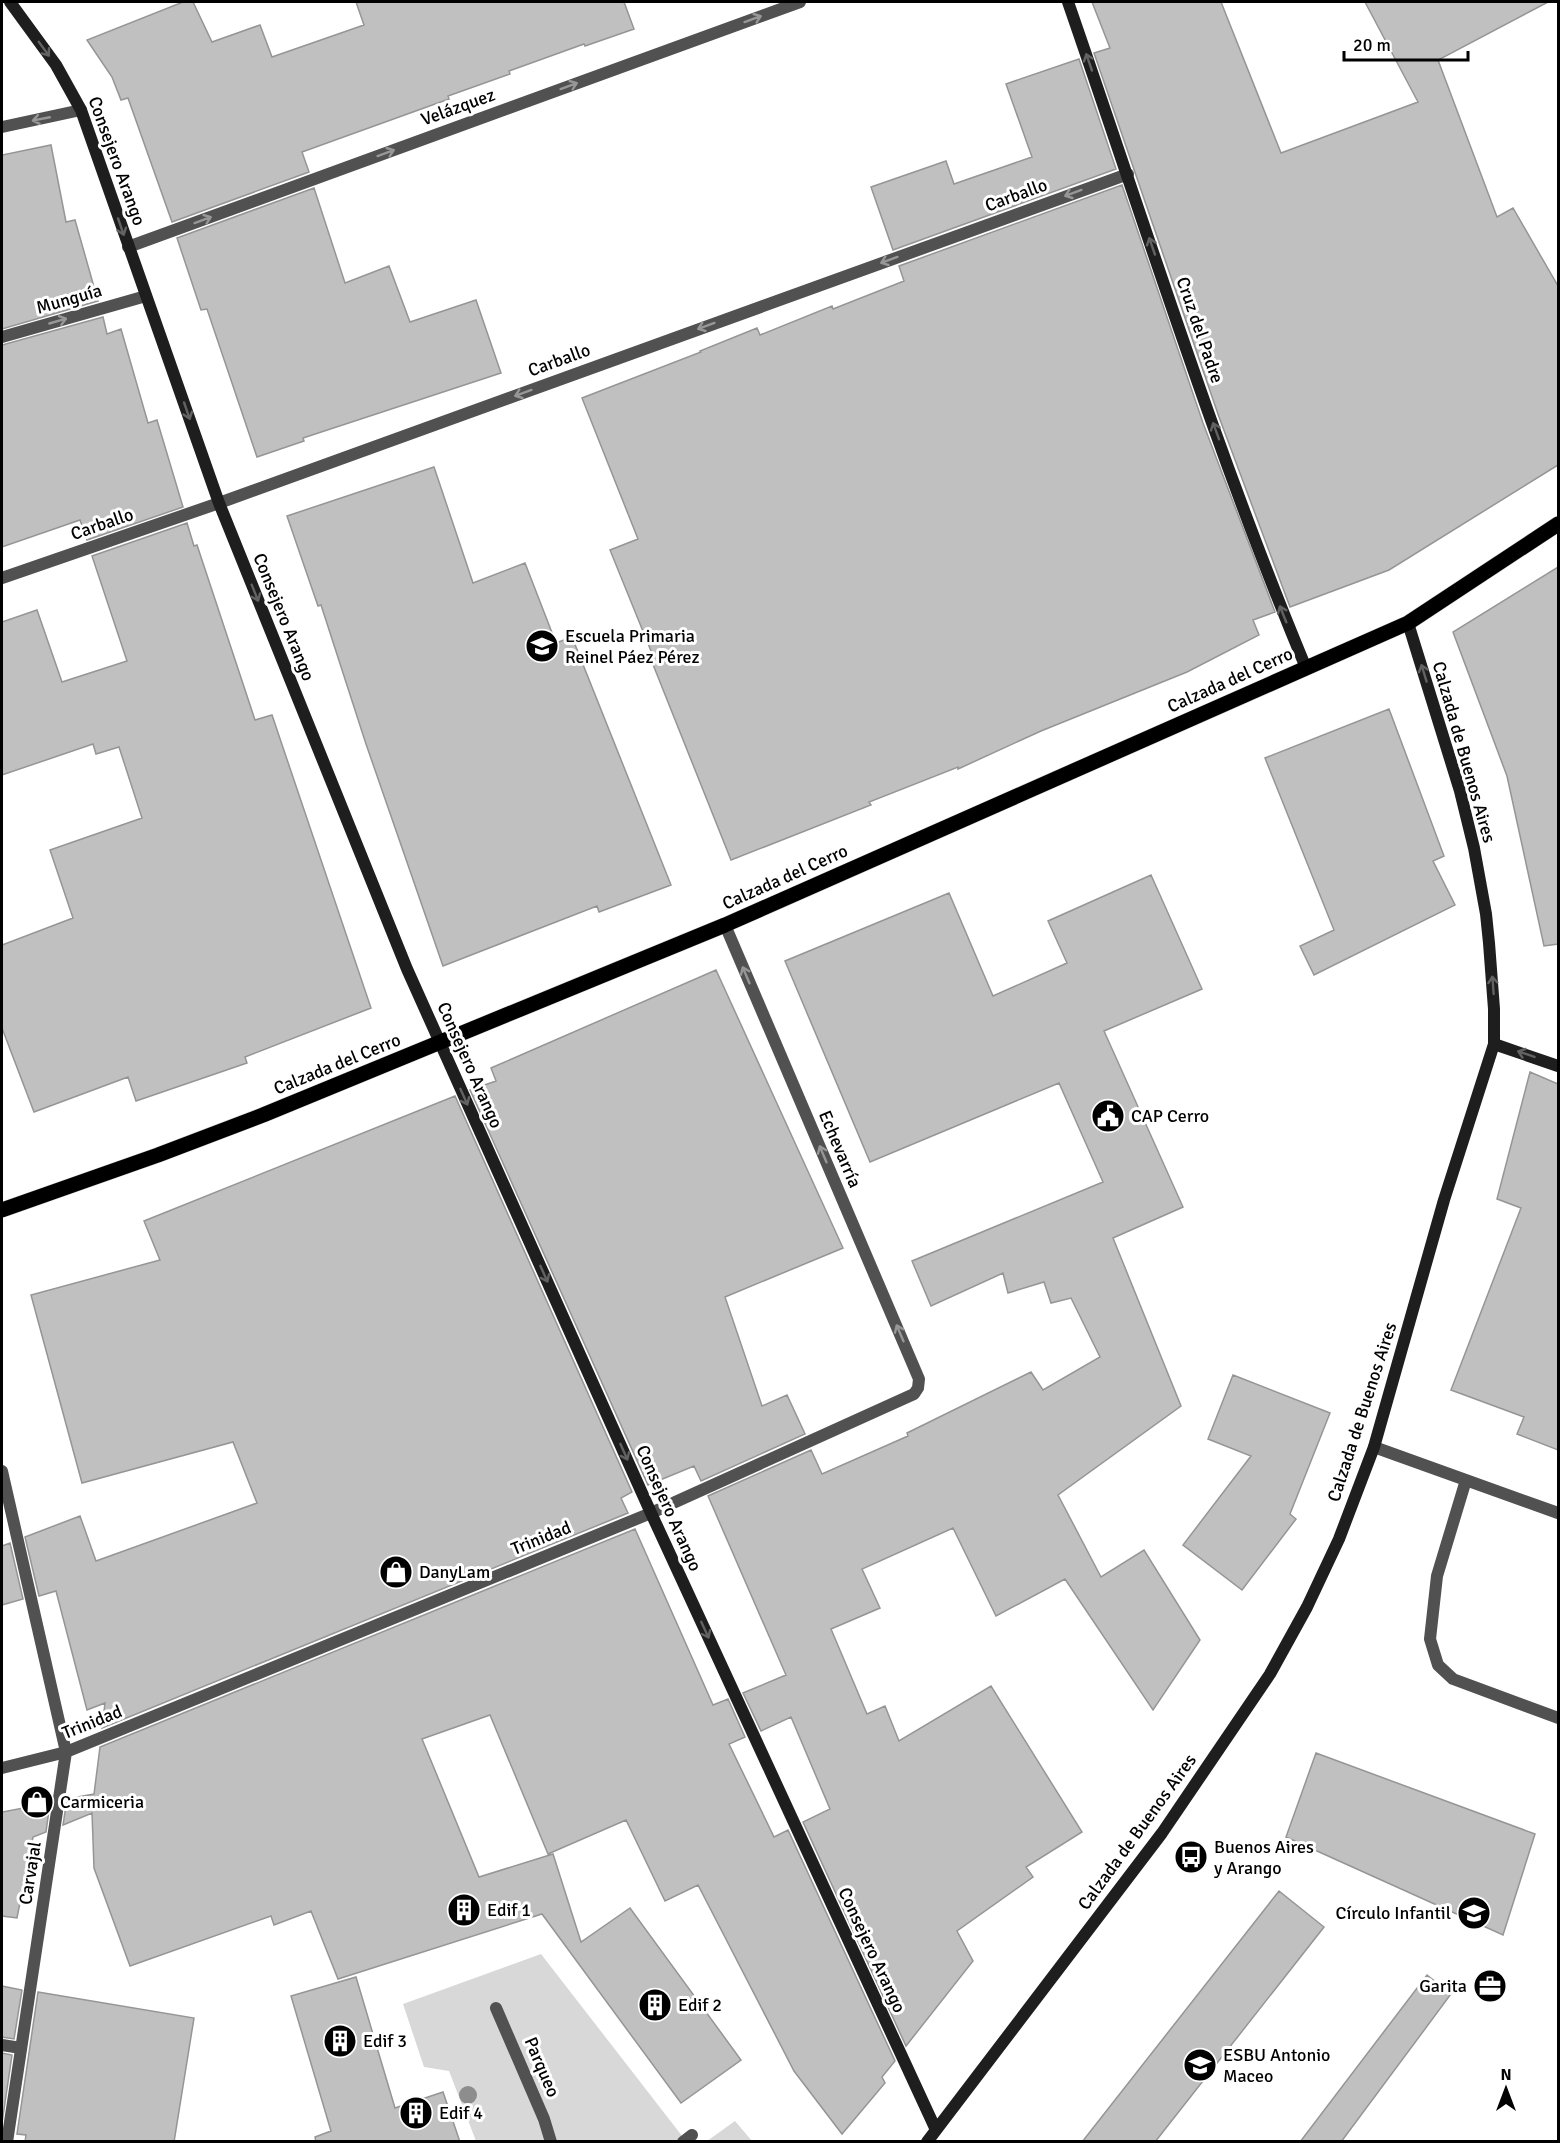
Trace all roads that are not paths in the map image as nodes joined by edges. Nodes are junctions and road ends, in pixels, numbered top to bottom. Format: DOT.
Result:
graph roads {
  1 [pos="10,2"];
  2 [pos="800,2"];
  3 [pos="1068,2"];
  4 [pos="81,111"];
  5 [pos="2,127"];
  6 [pos="1128,174"];
  7 [pos="128,247"];
  8 [pos="146,296"];
  9 [pos="2,337"];
  10 [pos="219,503"];
  11 [pos="1558,524"];
  12 [pos="2,578"];
  13 [pos="1408,622"];
  14 [pos="1306,668"];
  15 [pos="724,925"];
  16 [pos="440,1043"];
  17 [pos="1494,1044"];
  18 [pos="1558,1066"];
  19 [pos="2,1210"];
  20 [pos="918,1388"];
  21 [pos="1374,1447"];
  22 [pos="2,1471"];
  23 [pos="1466,1480"];
  24 [pos="651,1513"];
  25 [pos="1558,1513"];
  26 [pos="1558,1718"];
  27 [pos="66,1752"];
  28 [pos="2,1768"];
  29 [pos="496,2008"];
  30 [pos="2,2045"];
  31 [pos="21,2048"];
  32 [pos="936,2130"];
  33 [pos="7,2142"];
  34 [pos="552,2142"];
  35 [pos="927,2142"];
  1 -- 4 [label="street, Consejero Arango, one-way"];
  7 -- 2 [label="street, Velázquez, one-way"];
  6 -- 3 [label="street, Cruz del Padre, one-way"];
  4 -- 5 [label="street, one-way"];
  4 -- 7 [label="street, Consejero Arango, one-way"];
  6 -- 10 [label="street, Carballo, one-way"];
  14 -- 6 [label="street, Cruz del Padre, one-way"];
  7 -- 8 [label="street, Consejero Arango"];
  9 -- 8 [label="street, Munguía, one-way"];
  8 -- 10 [label="street, Consejero Arango, one-way"];
  10 -- 12 [label="street, Carballo"];
  10 -- 16 [label="street, Consejero Arango, one-way"];
  11 -- 13 [label="main road, Calzada del Cerro"];
  13 -- 14 [label="main road, Calzada del Cerro"];
  17 -- 13 [label="street, Calzada de Buenos Aires, one-way"];
  14 -- 15 [label="main road, Calzada del Cerro"];
  15 -- 16 [label="main road, Calzada del Cerro"];
  20 -- 15 [label="street, Echevarría, one-way"];
  16 -- 19 [label="main road, Calzada del Cerro"];
  16 -- 24 [label="street, Consejero Arango, one-way"];
  18 -- 17 [label="street, one-way"];
  17 -- 21 [label="street, Calzada de Buenos Aires"];
  20 -- 24 [label="street, Trinidad"];
  21 -- 23 [label="street"];
  21 -- 32 [label="street, Calzada de Buenos Aires"];
  22 -- 27 [label="street, Carvajal"];
  23 -- 25 [label="street"];
  23 -- 26 [label="street"];
  24 -- 27 [label="street, Trinidad"];
  24 -- 32 [label="street, Consejero Arango, one-way"];
  27 -- 28 [label="street, Trinidad"];
  27 -- 31 [label="street, Carvajal"];
  29 -- 34 [label="street, Parqueo"];
  30 -- 31 [label="street"];
  31 -- 33 [label="street, Carvajal"];
  32 -- 35 [label="street, Calzada de Buenos Aires"];
}
